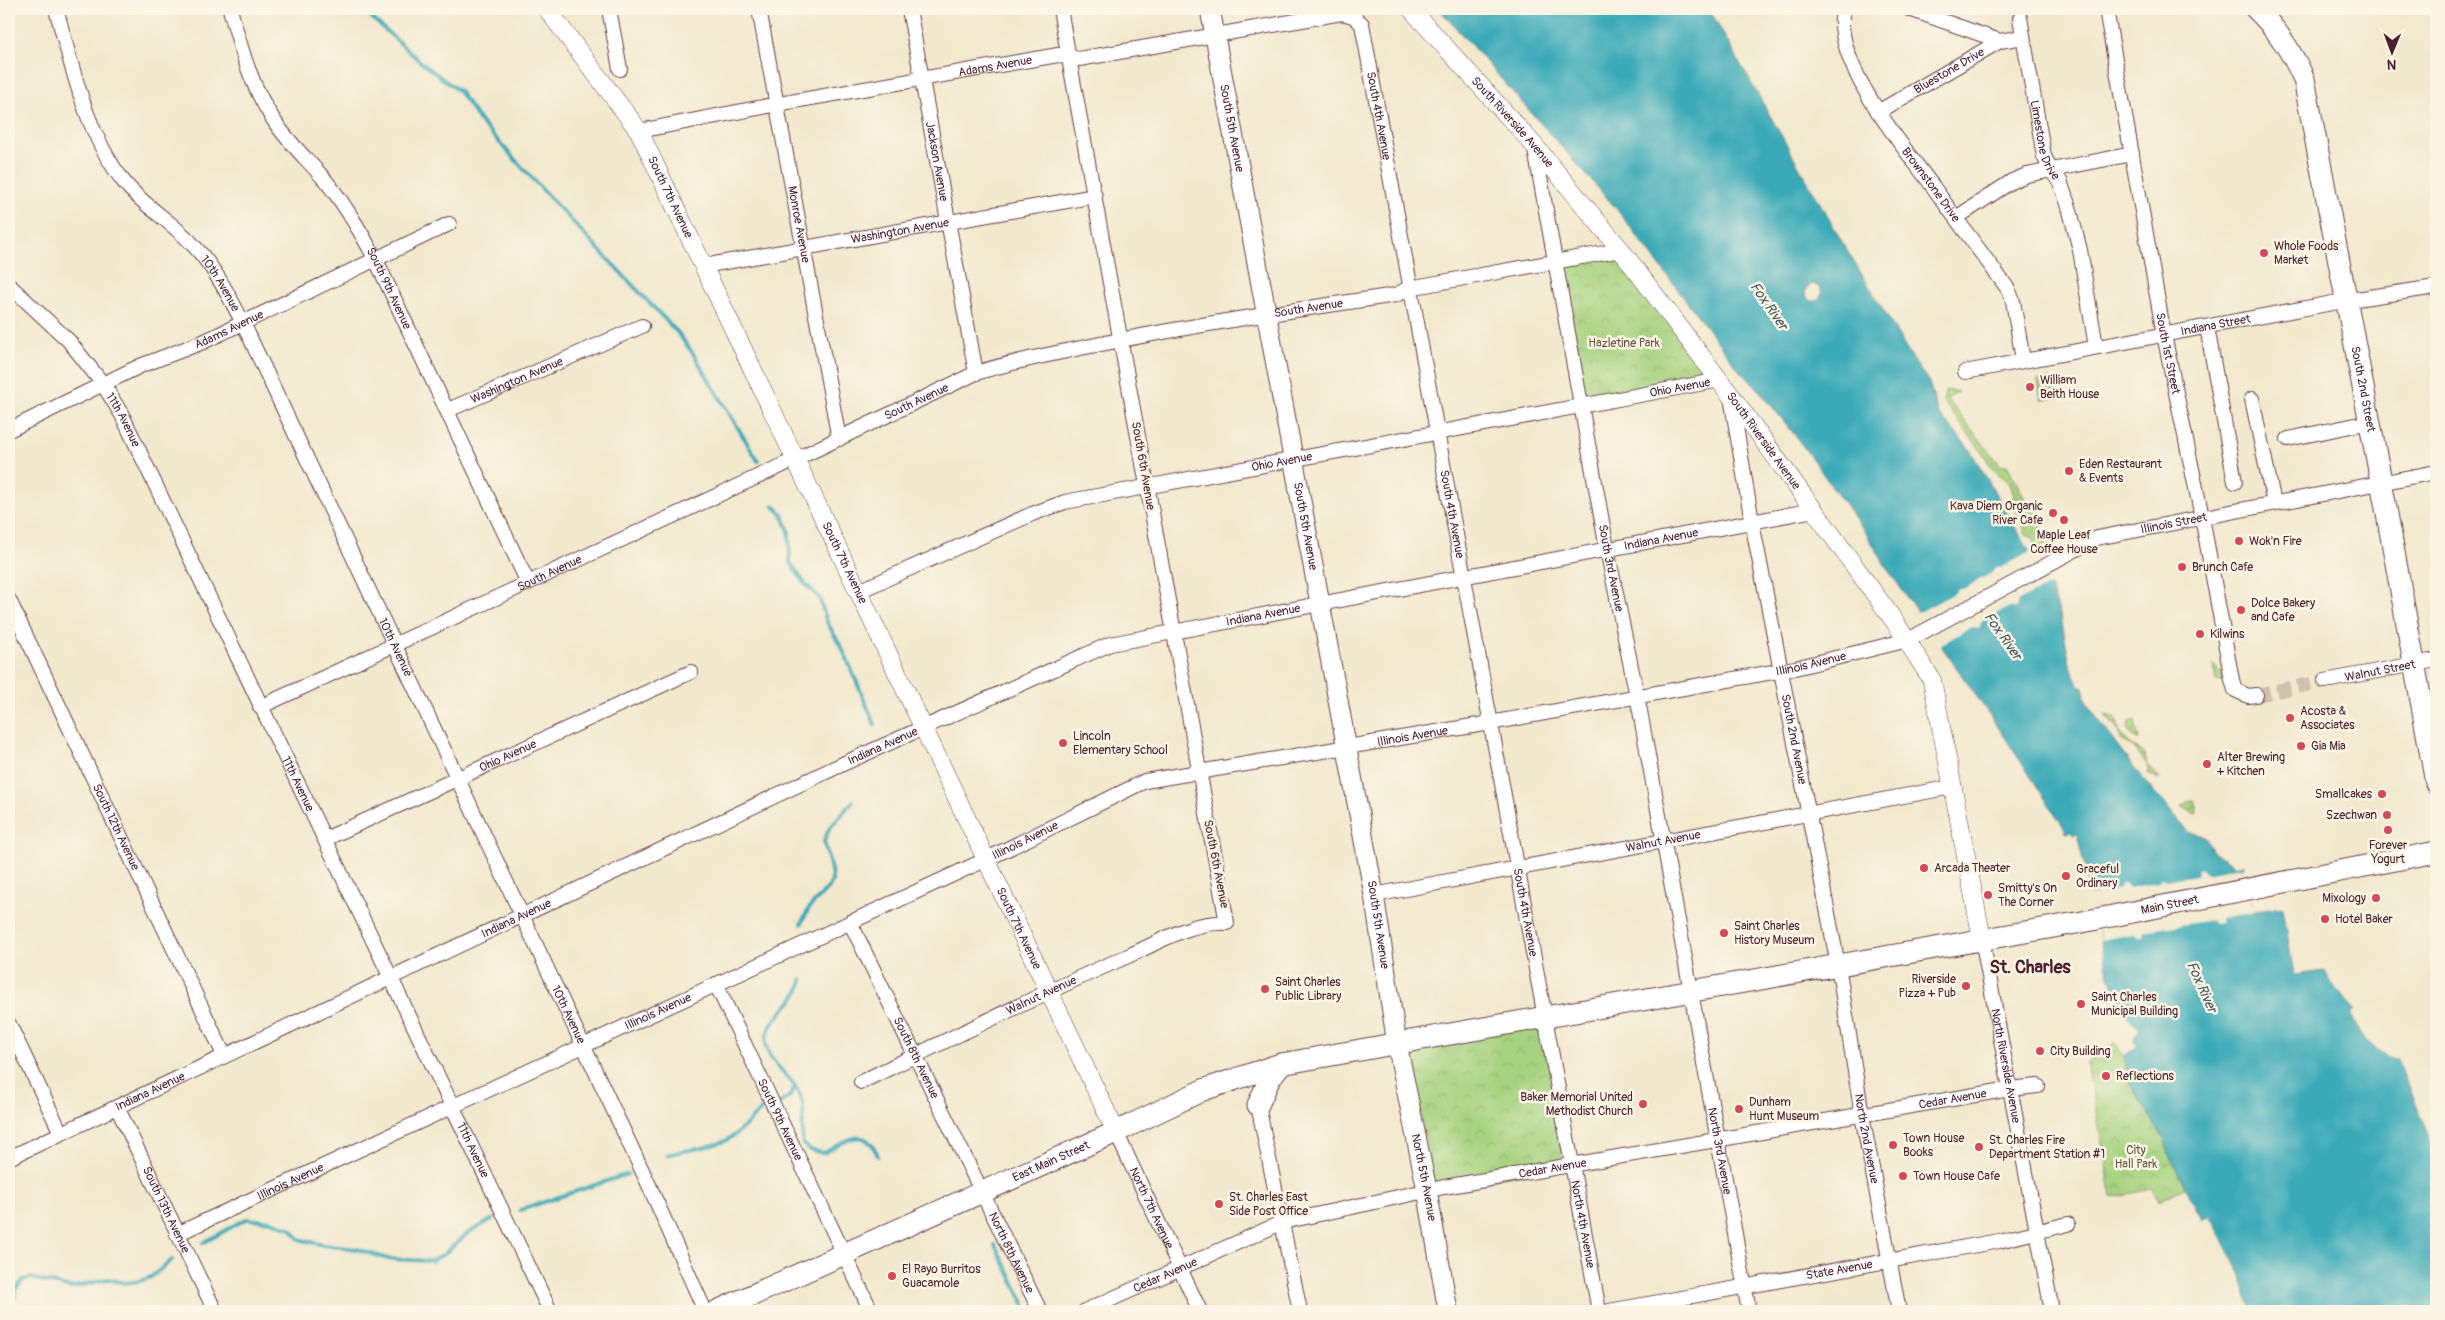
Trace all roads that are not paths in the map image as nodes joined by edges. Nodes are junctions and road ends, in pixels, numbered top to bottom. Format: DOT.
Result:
graph roads {
  1 [pos="56,9"];
  2 [pos="230,9"];
  3 [pos="547,9"];
  4 [pos="609,9"];
  5 [pos="759,9"];
  6 [pos="909,9"];
  7 [pos="1060,9"];
  8 [pos="1210,9"];
  9 [pos="1411,9"];
  10 [pos="1843,9"];
  11 [pos="1909,9"];
  12 [pos="2106,9"];
  13 [pos="2256,9"];
  14 [pos="1353,16"];
  15 [pos="2020,18"];
  16 [pos="1215,36"];
  17 [pos="2023,37"];
  18 [pos="2000,41"];
  19 [pos="1069,57"];
  20 [pos="620,70"];
  21 [pos="921,78"];
  22 [pos="778,104"];
  23 [pos="1878,112"];
  24 [pos="639,131"];
  25 [pos="1534,144"];
  26 [pos="2132,154"];
  27 [pos="2051,171"];
  28 [pos="1095,196"];
  29 [pos="1956,218"];
  30 [pos="949,222"];
  31 [pos="449,224"];
  32 [pos="805,248"];
  33 [pos="1621,250"];
  34 [pos="376,260"];
  35 [pos="1554,262"];
  36 [pos="704,266"];
  37 [pos="9,285"];
  38 [pos="2436,287"];
  39 [pos="1409,288"];
  40 [pos="2346,301"];
  41 [pos="1266,314"];
  42 [pos="243,323"];
  43 [pos="642,326"];
  44 [pos="2207,328"];
  45 [pos="2164,335"];
  46 [pos="1120,340"];
  47 [pos="2096,347"];
  48 [pos="2023,360"];
  49 [pos="1965,372"];
  50 [pos="976,373"];
  51 [pos="1720,380"];
  52 [pos="103,384"];
  53 [pos="1730,394"];
  54 [pos="2252,399"];
  55 [pos="1581,406"];
  56 [pos="448,410"];
  57 [pos="2370,422"];
  58 [pos="9,430"];
  59 [pos="1436,432"];
  60 [pos="839,439"];
  61 [pos="2288,439"];
  62 [pos="1292,459"];
  63 [pos="796,460"];
  64 [pos="2436,472"];
  65 [pos="2381,481"];
  66 [pos="2235,482"];
  67 [pos="1146,486"];
  68 [pos="2274,502"];
  69 [pos="1814,510"];
  70 [pos="2202,517"];
  71 [pos="1752,522"];
  72 [pos="1608,549"];
  73 [pos="1463,576"];
  74 [pos="528,583"];
  75 [pos="859,591"];
  76 [pos="9,600"];
  77 [pos="1319,604"];
  78 [pos="1930,628"];
  79 [pos="1173,631"];
  80 [pos="1908,640"];
  81 [pos="395,645"];
  82 [pos="2436,660"];
  83 [pos="2414,664"];
  84 [pos="1782,671"];
  85 [pos="692,672"];
  86 [pos="2325,681"];
  87 [pos="1637,695"];
  88 [pos="2256,695"];
  89 [pos="260,707"];
  90 [pos="1490,723"];
  91 [pos="924,726"];
  92 [pos="1345,746"];
  93 [pos="1199,774"];
  94 [pos="458,778"];
  95 [pos="2436,783"];
  96 [pos="1952,787"];
  97 [pos="1810,814"];
  98 [pos="325,839"];
  99 [pos="1664,842"];
  100 [pos="2436,852"];
  101 [pos="987,859"];
  102 [pos="1518,868"];
  103 [pos="1374,895"];
  104 [pos="522,915"];
  105 [pos="850,922"];
  106 [pos="1227,923"];
  107 [pos="1982,939"];
  108 [pos="1838,965"];
  109 [pos="390,977"];
  110 [pos="716,984"];
  111 [pos="1692,991"];
  112 [pos="1049,992"];
  113 [pos="1544,1017"];
  114 [pos="9,1024"];
  115 [pos="1397,1044"];
  116 [pos="584,1046"];
  117 [pos="224,1055"];
  118 [pos="915,1056"];
  119 [pos="1281,1064"];
  120 [pos="861,1082"];
  121 [pos="1223,1083"];
  122 [pos="2038,1086"];
  123 [pos="2010,1089"];
  124 [pos="1258,1105"];
  125 [pos="117,1107"];
  126 [pos="452,1107"];
  127 [pos="1862,1115"];
  128 [pos="1116,1132"];
  129 [pos="61,1133"];
  130 [pos="1717,1138"];
  131 [pos="9,1158"];
  132 [pos="1572,1164"];
  133 [pos="1427,1190"];
  134 [pos="983,1192"];
  135 [pos="1283,1222"];
  136 [pos="2068,1224"];
  137 [pos="2037,1233"];
  138 [pos="177,1234"];
  139 [pos="843,1255"];
  140 [pos="1889,1259"];
  141 [pos="1179,1267"];
  142 [pos="1744,1286"];
  143 [pos="215,1311"];
  144 [pos="550,1311"];
  145 [pos="705,1311"];
  146 [pos="717,1311"];
  147 [pos="871,1311"];
  148 [pos="1040,1311"];
  149 [pos="1085,1311"];
  150 [pos="1200,1311"];
  151 [pos="1300,1311"];
  152 [pos="1448,1311"];
  153 [pos="1599,1311"];
  154 [pos="1609,1311"];
  155 [pos="1749,1311"];
  156 [pos="1899,1311"];
  157 [pos="2052,1311"];
  1 -- 42 [label="street, 10th Avenue"];
  2 -- 34 [label="street, South 9th Avenue"];
  3 -- 24 [label="street, South 7th Avenue"];
  4 -- 20 [label="street"];
  5 -- 22 [label="street, Monroe Avenue"];
  6 -- 21 [label="street, Jackson Avenue"];
  7 -- 19 [label="street, South 6th Avenue"];
  8 -- 16 [label="main road, South 5th Avenue"];
  9 -- 25 [label="street, South Riverside Avenue"];
  10 -- 23 [label="street, Brownstone Drive"];
  11 -- 18 [label="street"];
  12 -- 26 [label="street, South 1st Street"];
  13 -- 40 [label="main road, South 2nd Street"];
  14 -- 16 [label="street, Adams Avenue"];
  14 -- 39 [label="street, South 4th Avenue"];
  15 -- 17 [label="street, Limestone Drive"];
  16 -- 19 [label="street, Adams Avenue"];
  16 -- 41 [label="main road, South 5th Avenue"];
  17 -- 18 [label="street, Bluestone Drive"];
  17 -- 27 [label="street, Limestone Drive"];
  18 -- 23 [label="street, Bluestone Drive"];
  19 -- 21 [label="street, Adams Avenue"];
  19 -- 28 [label="street, South 6th Avenue"];
  21 -- 22 [label="street, Adams Avenue"];
  21 -- 30 [label="street, Jackson Avenue"];
  22 -- 24 [label="street, Adams Avenue"];
  22 -- 32 [label="street, Monroe Avenue"];
  23 -- 29 [label="street, Brownstone Drive"];
  24 -- 36 [label="street, South 7th Avenue"];
  25 -- 33 [label="street, South Riverside Avenue"];
  25 -- 35 [label="street, South 3rd Avenue"];
  26 -- 27 [label="street"];
  26 -- 45 [label="street, South 1st Street"];
  27 -- 29 [label="street"];
  27 -- 47 [label="street, Limestone Drive"];
  28 -- 30 [label="street, Washington Avenue"];
  28 -- 46 [label="street, South 6th Avenue"];
  29 -- 48 [label="street, Brownstone Drive"];
  30 -- 32 [label="street, Washington Avenue"];
  30 -- 50 [label="street, Jackson Avenue"];
  31 -- 34 [label="street, Adams Avenue"];
  32 -- 36 [label="street, Washington Avenue"];
  32 -- 60 [label="street, Monroe Avenue"];
  33 -- 35 [label="street, South Avenue"];
  33 -- 51 [label="street, South Riverside Avenue"];
  34 -- 42 [label="street, Adams Avenue"];
  34 -- 56 [label="street, South 9th Avenue"];
  35 -- 39 [label="street, South Avenue"];
  35 -- 55 [label="street, South 3rd Avenue"];
  36 -- 63 [label="street, South 7th Avenue"];
  37 -- 52 [label="street, 11th Avenue"];
  38 -- 40 [label="street, Indiana Street"];
  39 -- 41 [label="street, South Avenue"];
  39 -- 59 [label="street, South 4th Avenue"];
  40 -- 44 [label="street, Indiana Street"];
  40 -- 57 [label="main road, South 2nd Street"];
  41 -- 46 [label="street, South Avenue"];
  41 -- 62 [label="main road, South 5th Avenue"];
  42 -- 52 [label="street, Adams Avenue"];
  42 -- 81 [label="street, 10th Avenue"];
  43 -- 56 [label="street, Washington Avenue"];
  44 -- 45 [label="street, Indiana Street"];
  44 -- 66 [label="street"];
  45 -- 47 [label="street, Indiana Street"];
  45 -- 70 [label="street, South 1st Street"];
  46 -- 50 [label="street, South Avenue"];
  46 -- 67 [label="street, South 6th Avenue"];
  47 -- 48 [label="street, Indiana Street"];
  48 -- 49 [label="street, Indiana Street"];
  50 -- 60 [label="street, South Avenue"];
  51 -- 53 [label="street, South Riverside Avenue"];
  51 -- 55 [label="street, Ohio Avenue"];
  52 -- 58 [label="street, Adams Avenue"];
  52 -- 89 [label="street, 11th Avenue"];
  53 -- 69 [label="street, South Riverside Avenue"];
  53 -- 71 [label="street, South 2nd Avenue"];
  54 -- 68 [label="street"];
  55 -- 59 [label="street, Ohio Avenue"];
  55 -- 72 [label="street, South 3rd Avenue"];
  56 -- 74 [label="street, South 9th Avenue"];
  57 -- 61 [label="street"];
  57 -- 65 [label="main road, South 2nd Street"];
  59 -- 62 [label="street, Ohio Avenue"];
  59 -- 73 [label="street, South 4th Avenue"];
  60 -- 63 [label="street, South Avenue"];
  62 -- 67 [label="street, Ohio Avenue"];
  62 -- 77 [label="main road, South 5th Avenue"];
  63 -- 74 [label="street, South Avenue"];
  63 -- 75 [label="street, South 7th Avenue"];
  64 -- 65 [label="street, Illinois Street"];
  65 -- 68 [label="street, Illinois Street"];
  65 -- 83 [label="main road, South 2nd Street"];
  67 -- 75 [label="street, Ohio Avenue"];
  67 -- 79 [label="street, South 6th Avenue"];
  68 -- 70 [label="street, Illinois Street"];
  69 -- 71 [label="street, Indiana Avenue"];
  69 -- 80 [label="street, South Riverside Avenue"];
  70 -- 78 [label="street, Illinois Street"];
  70 -- 88 [label="street, South 1st Street"];
  71 -- 72 [label="street, Indiana Avenue"];
  71 -- 84 [label="street, South 2nd Avenue"];
  72 -- 73 [label="street, Indiana Avenue"];
  72 -- 87 [label="street, South 3rd Avenue"];
  73 -- 77 [label="street, Indiana Avenue"];
  73 -- 90 [label="street, South 4th Avenue"];
  74 -- 81 [label="street, South Avenue"];
  75 -- 91 [label="street, South 7th Avenue"];
  76 -- 117 [label="street, South 12th Avenue"];
  77 -- 79 [label="street, Indiana Avenue"];
  77 -- 92 [label="main road, South 5th Avenue"];
  78 -- 80 [label="street, Illinois Avenue"];
  79 -- 91 [label="street, Indiana Avenue"];
  79 -- 93 [label="street, South 6th Avenue"];
  80 -- 84 [label="street, Illinois Avenue"];
  80 -- 96 [label="street, South Riverside Avenue"];
  81 -- 89 [label="street, South Avenue"];
  81 -- 94 [label="street, 10th Avenue"];
  82 -- 83 [label="street, Walnut Street"];
  83 -- 86 [label="street, Walnut Street"];
  83 -- 95 [label="main road, South 2nd Street"];
  84 -- 87 [label="street, Illinois Avenue"];
  84 -- 97 [label="street, South 2nd Avenue"];
  85 -- 94 [label="street, Ohio Avenue"];
  87 -- 90 [label="street, Illinois Avenue"];
  87 -- 99 [label="street, South 3rd Avenue"];
  89 -- 98 [label="street, 11th Avenue"];
  90 -- 92 [label="street, Illinois Avenue"];
  90 -- 102 [label="street, South 4th Avenue"];
  91 -- 101 [label="street, South 7th Avenue"];
  91 -- 104 [label="street, Indiana Avenue"];
  92 -- 93 [label="street, Illinois Avenue"];
  92 -- 103 [label="main road, South 5th Avenue"];
  93 -- 101 [label="street, Illinois Avenue"];
  93 -- 106 [label="street, South 6th Avenue"];
  94 -- 98 [label="street, Ohio Avenue"];
  94 -- 104 [label="street, 10th Avenue"];
  96 -- 97 [label="street, Walnut Avenue"];
  96 -- 107 [label="street, South Riverside Avenue"];
  97 -- 99 [label="street, Walnut Avenue"];
  97 -- 108 [label="street, South 2nd Avenue"];
  98 -- 109 [label="street, 11th Avenue"];
  99 -- 102 [label="street, Walnut Avenue"];
  99 -- 111 [label="street, South 3rd Avenue"];
  100 -- 107 [label="main road, Main Street"];
  101 -- 105 [label="street, Illinois Avenue"];
  101 -- 112 [label="street, South 7th Avenue"];
  102 -- 103 [label="street, Walnut Avenue"];
  102 -- 113 [label="street, South 4th Avenue"];
  103 -- 115 [label="main road, South 5th Avenue"];
  104 -- 109 [label="street, Indiana Avenue"];
  104 -- 116 [label="street, 10th Avenue"];
  105 -- 110 [label="street, Illinois Avenue"];
  105 -- 118 [label="street, South 8th Avenue"];
  106 -- 112 [label="street, Walnut Avenue"];
  107 -- 108 [label="main road, Main Street"];
  107 -- 123 [label="street, North Riverside Avenue"];
  108 -- 111 [label="main road, Main Street"];
  108 -- 127 [label="street, North 2nd Avenue"];
  109 -- 117 [label="street, Indiana Avenue"];
  109 -- 126 [label="street, 11th Avenue"];
  110 -- 116 [label="street, Illinois Avenue"];
  110 -- 139 [label="street, South 9th Avenue"];
  111 -- 113 [label="main road, East Main Street"];
  111 -- 130 [label="street, North 3rd Avenue"];
  112 -- 118 [label="street, Walnut Avenue"];
  112 -- 128 [label="street, South 7th Avenue"];
  113 -- 115 [label="main road, East Main Street"];
  113 -- 132 [label="street, North 4th Avenue"];
  114 -- 129 [label="street"];
  115 -- 119 [label="main road, East Main Street"];
  115 -- 133 [label="main road, North 5th Avenue"];
  116 -- 126 [label="street, Illinois Avenue"];
  116 -- 145 [label="street, 10th Avenue"];
  117 -- 125 [label="street, Indiana Avenue"];
  118 -- 120 [label="street, Walnut Avenue"];
  118 -- 134 [label="street, South 8th Avenue"];
  119 -- 121 [label="main road, East Main Street"];
  119 -- 124 [label="main road"];
  121 -- 124 [label="main road"];
  121 -- 128 [label="main road, East Main Street"];
  122 -- 123 [label="street, Cedar Avenue"];
  123 -- 127 [label="street, Cedar Avenue"];
  123 -- 137 [label="street, North Riverside Avenue"];
  124 -- 135 [label="street"];
  125 -- 129 [label="street, Indiana Avenue"];
  125 -- 138 [label="street, South 13th Avenue"];
  126 -- 138 [label="street, Illinois Avenue"];
  126 -- 144 [label="street, 11th Avenue"];
  127 -- 130 [label="street, Cedar Avenue"];
  127 -- 140 [label="street, North 2nd Avenue"];
  128 -- 134 [label="main road, East Main Street"];
  128 -- 141 [label="street, North 7th Avenue"];
  129 -- 131 [label="street, Indiana Avenue"];
  130 -- 132 [label="street, Cedar Avenue"];
  130 -- 142 [label="street, North 3rd Avenue"];
  132 -- 133 [label="street, Cedar Avenue"];
  132 -- 153 [label="street, North 4th Avenue"];
  133 -- 135 [label="street, Cedar Avenue"];
  133 -- 152 [label="main road, North 5th Avenue"];
  134 -- 139 [label="main road, East Main Street"];
  134 -- 148 [label="street, North 8th Avenue"];
  135 -- 141 [label="street, Cedar Avenue"];
  135 -- 151 [label="street"];
  136 -- 137 [label="street, State Avenue"];
  137 -- 140 [label="street, State Avenue"];
  137 -- 157 [label="street, North Riverside Avenue"];
  138 -- 143 [label="street, South 13th Avenue"];
  139 -- 146 [label="main road, East Main Street"];
  139 -- 147 [label="street, South 9th Avenue"];
  140 -- 142 [label="street, State Avenue"];
  140 -- 156 [label="street, North 2nd Avenue"];
  141 -- 149 [label="street, Cedar Avenue"];
  141 -- 150 [label="street, North 7th Avenue"];
  142 -- 154 [label="street, State Avenue"];
  142 -- 155 [label="street, North 3rd Avenue"];
}
